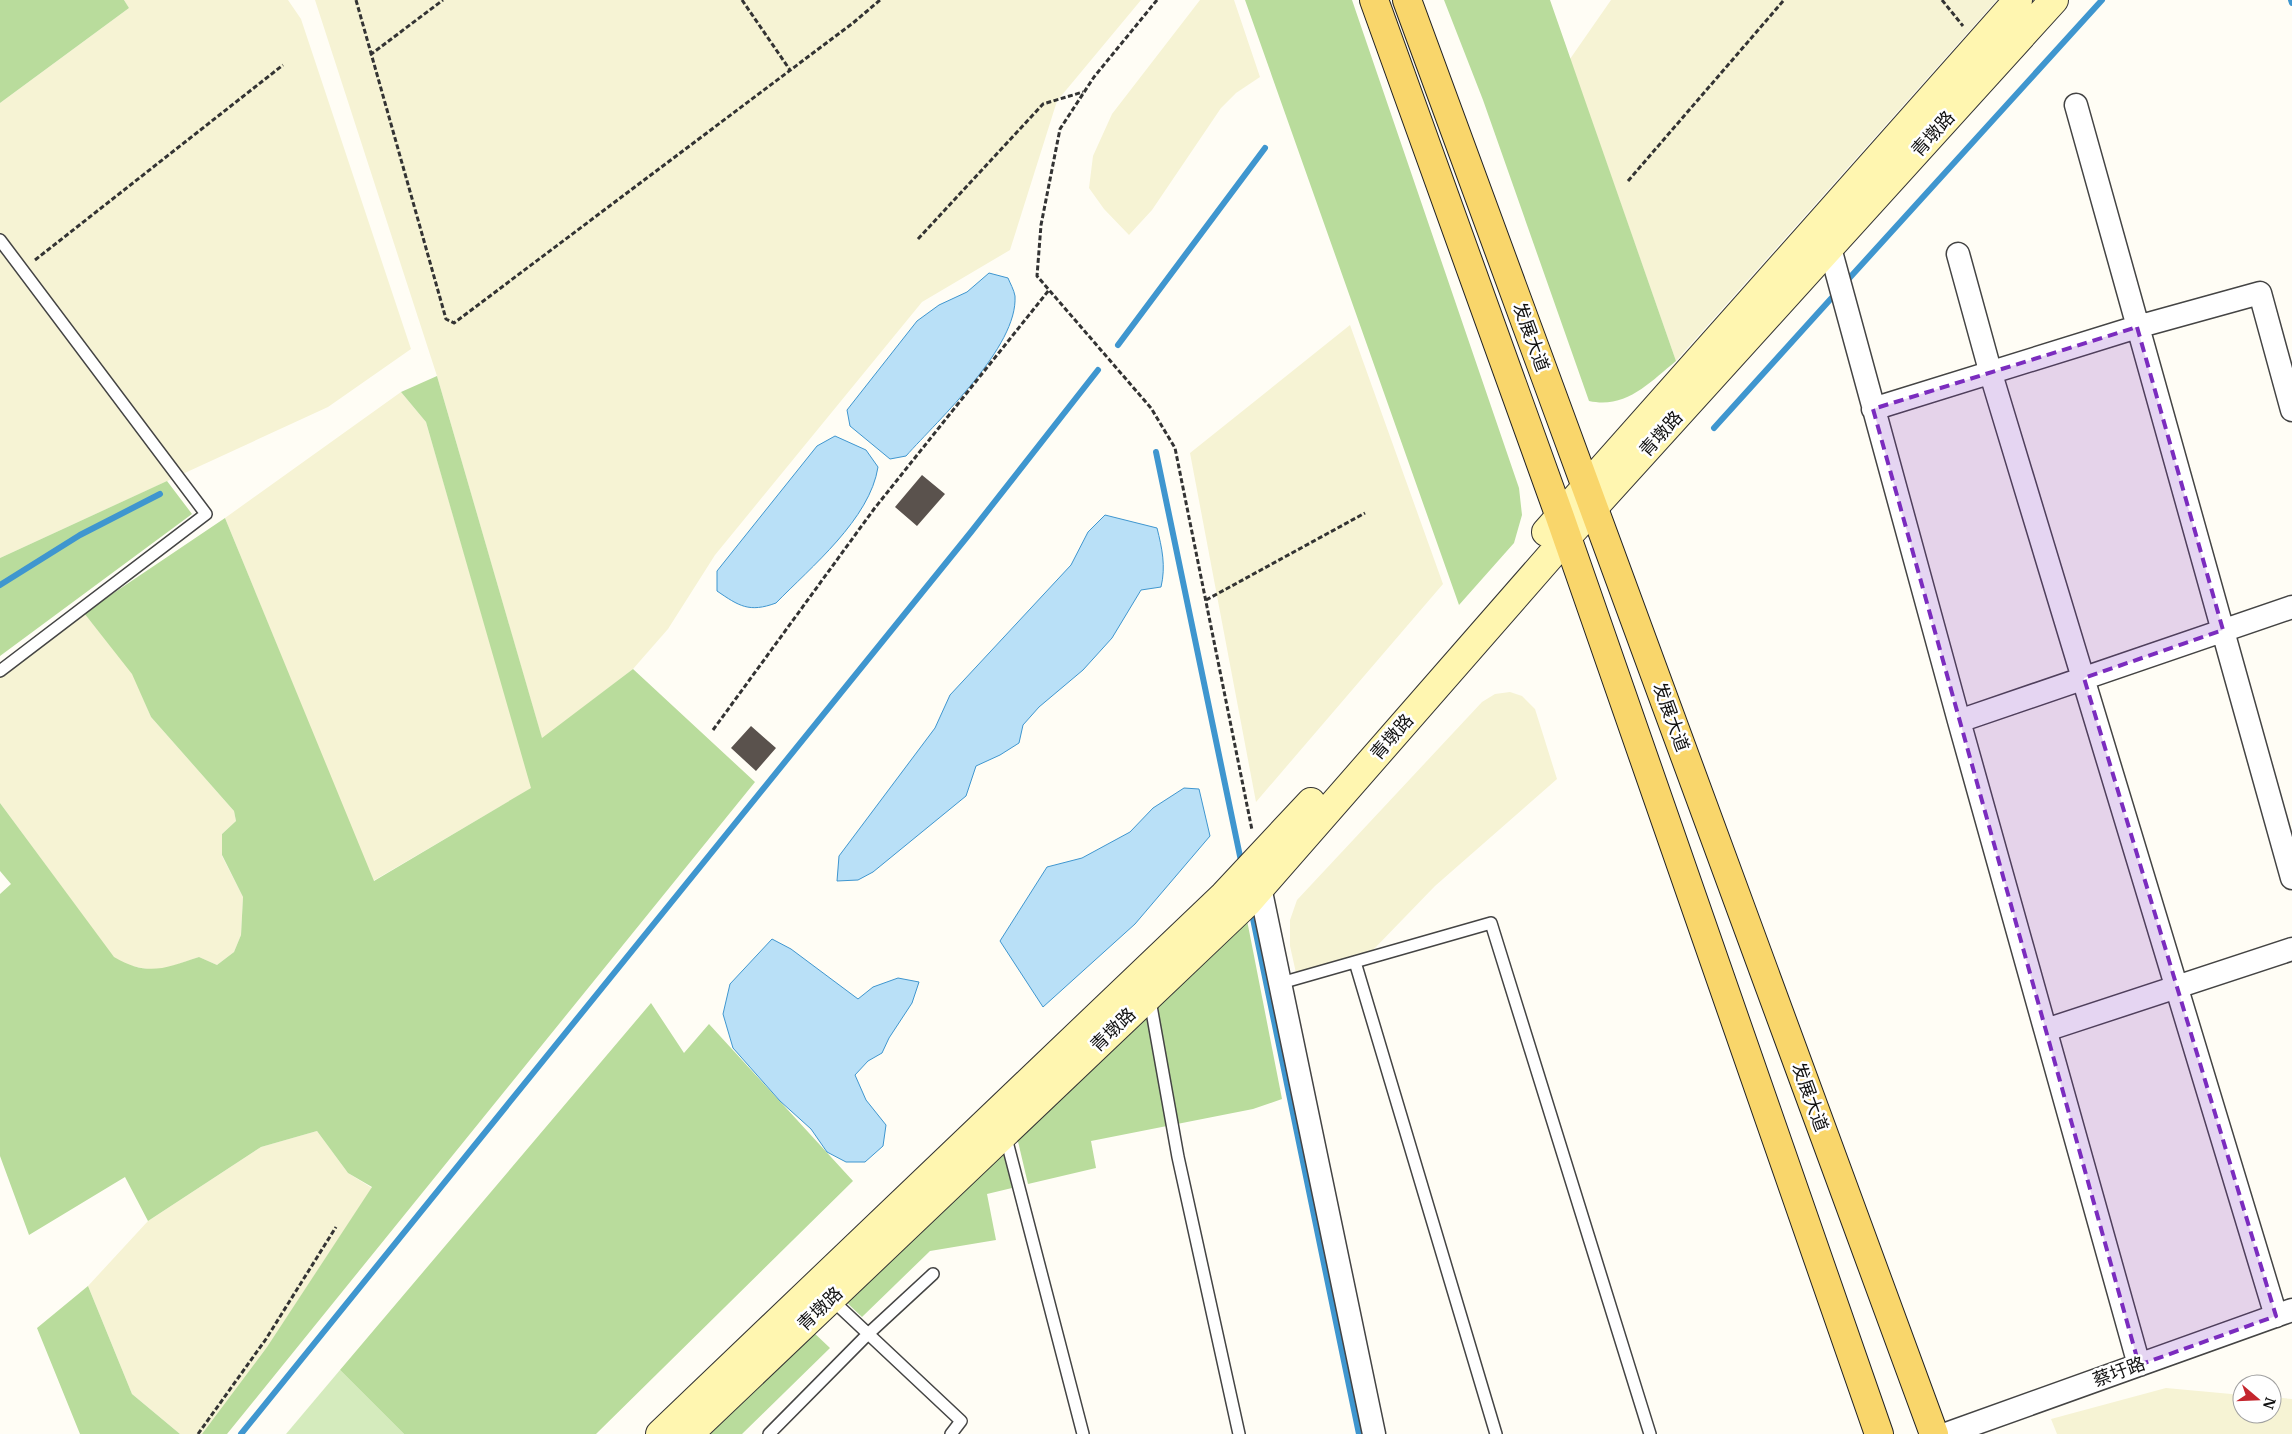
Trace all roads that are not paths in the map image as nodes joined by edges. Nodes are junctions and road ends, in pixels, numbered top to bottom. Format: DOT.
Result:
graph roads {
  1 [pos="1374,0"];
  2 [pos="1407,0"];
  3 [pos="2018,0"];
  4 [pos="2054,0"];
  5 [pos="2076,105"];
  6 [pos="0,240"];
  7 [pos="1830,248"];
  8 [pos="1958,254"];
  9 [pos="2137,327"];
  10 [pos="1991,374"];
  11 [pos="1873,409"];
  12 [pos="2292,410"];
  13 [pos="1590,496"];
  14 [pos="1563,527"];
  15 [pos="2292,607"];
  16 [pos="2223,630"];
  17 [pos="0,671"];
  18 [pos="2084,678"];
  19 [pos="1959,721"];
  20 [pos="2292,878"];
  21 [pos="1260,887"];
  22 [pos="2292,949"];
  23 [pos="1355,962"];
  24 [pos="1281,983"];
  25 [pos="2177,987"];
  26 [pos="1146,998"];
  27 [pos="2046,1030"];
  28 [pos="1002,1122"];
  29 [pos="932,1274"];
  30 [pos="824,1292"];
  31 [pos="2284,1313"];
  32 [pos="868,1334"];
  33 [pos="2139,1365"];
  34 [pos="692,1427"];
  35 [pos="660,1434"];
  36 [pos="769,1434"];
  37 [pos="951,1434"];
  38 [pos="1083,1434"];
  39 [pos="1240,1434"];
  40 [pos="1374,1434"];
  41 [pos="1496,1434"];
  42 [pos="1650,1434"];
  43 [pos="1879,1434"];
  44 [pos="1934,1434"];
  45 [pos="1946,1434"];
  1 -- 14 [label="main road, 发展大道"];
  2 -- 13 [label="main road, 发展大道"];
  3 -- 13 [label="main road, 青墩路"];
  4 -- 7 [label="main road, 青墩路"];
  5 -- 9 [label="street"];
  6 -- 17 [label="lane"];
  7 -- 11 [label="street"];
  7 -- 13 [label="main road, 青墩路"];
  8 -- 10 [label="street"];
  9 -- 10 [label="street"];
  9 -- 12 [label="street"];
  9 -- 16 [label="street"];
  10 -- 11 [label="street"];
  10 -- 18 [label="street"];
  11 -- 19 [label="street"];
  13 -- 14 [label="main road, 青墩路"];
  13 -- 44 [label="main road, 发展大道"];
  14 -- 21 [label="main road, 青墩路"];
  14 -- 28 [label="main road, 青墩路"];
  14 -- 43 [label="main road, 发展大道"];
  15 -- 16 [label="street"];
  16 -- 18 [label="street"];
  16 -- 20 [label="street"];
  18 -- 19 [label="street"];
  18 -- 25 [label="street"];
  19 -- 27 [label="street"];
  21 -- 24 [label="street"];
  21 -- 26 [label="main road, 青墩路"];
  22 -- 25 [label="street"];
  23 -- 24 [label="lane"];
  23 -- 41 [label="lane"];
  23 -- 42 [label="lane"];
  24 -- 40 [label="street"];
  25 -- 27 [label="street"];
  25 -- 31 [label="street"];
  26 -- 28 [label="main road, 青墩路"];
  26 -- 39 [label="lane"];
  27 -- 33 [label="street"];
  28 -- 30 [label="main road, 青墩路"];
  28 -- 38 [label="lane"];
  29 -- 32 [label="lane"];
  30 -- 32 [label="lane"];
  30 -- 34 [label="main road, 青墩路"];
  31 -- 33 [label="street, 蔡圩路"];
  32 -- 36 [label="lane"];
  32 -- 37 [label="lane"];
  33 -- 45 [label="street, 蔡圩路"];
  34 -- 35 [label="main road, 青墩路"];
}
